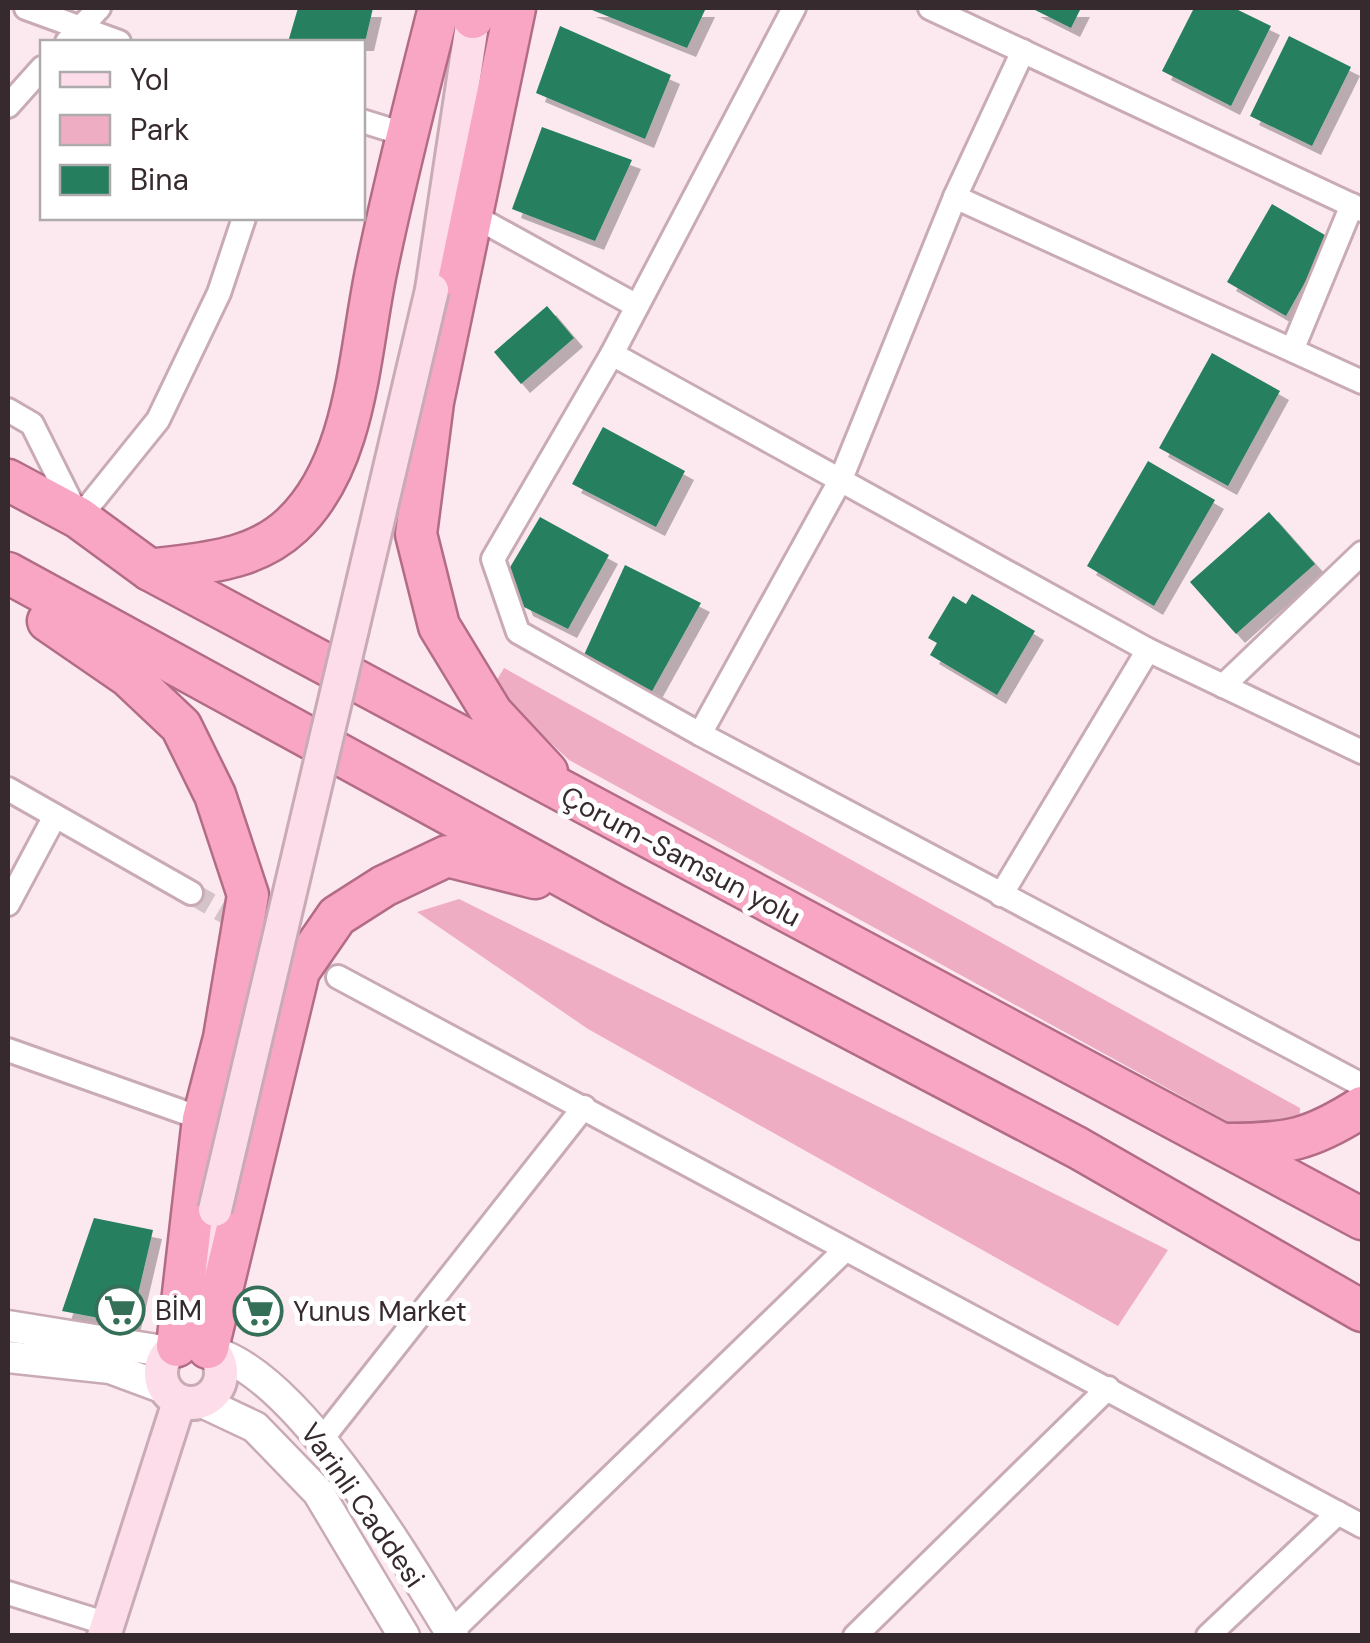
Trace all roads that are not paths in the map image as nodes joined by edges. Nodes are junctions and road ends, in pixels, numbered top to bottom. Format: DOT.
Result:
graph roads {
  1 [pos="26,8"];
  2 [pos="100,8"];
  3 [pos="515,8"];
  4 [pos="794,8"];
  5 [pos="930,8"];
  6 [pos="466,10"];
  7 [pos="73,36"];
  8 [pos="104,40"];
  9 [pos="1023,51"];
  10 [pos="40,70"];
  11 [pos="8,106"];
  12 [pos="365,122"];
  13 [pos="407,135"];
  14 [pos="955,197"];
  15 [pos="1357,207"];
  16 [pos="472,215"];
  17 [pos="243,220"];
  18 [pos="638,306"];
  19 [pos="1293,348"];
  20 [pos="612,354"];
  21 [pos="1362,382"];
  22 [pos="8,410"];
  23 [pos="840,479"];
  24 [pos="8,480"];
  25 [pos="79,518"];
  26 [pos="1362,554"];
  27 [pos="150,570"];
  28 [pos="8,573"];
  29 [pos="8,594"];
  30 [pos="1148,650"];
  31 [pos="1223,686"];
  32 [pos="700,734"];
  33 [pos="1362,752"];
  34 [pos="8,789"];
  35 [pos="570,797"];
  36 [pos="56,816"];
  37 [pos="190,893"];
  38 [pos="1002,895"];
  39 [pos="8,904"];
  40 [pos="615,905"];
  41 [pos="338,977"];
  42 [pos="8,1050"];
  43 [pos="1362,1084"];
  44 [pos="1362,1106"];
  45 [pos="584,1107"];
  46 [pos="203,1119"];
  47 [pos="1221,1144"];
  48 [pos="1362,1219"];
  49 [pos="845,1250"];
  50 [pos="1362,1311"];
  51 [pos="8,1326"];
  52 [pos="193,1349"];
  53 [pos="8,1358"];
  54 [pos="1108,1388"];
  55 [pos="182,1397"];
  56 [pos="322,1438"];
  57 [pos="1338,1512"];
  58 [pos="1362,1526"];
  59 [pos="8,1593"];
  60 [pos="106,1630"];
  61 [pos="452,1634"];
  62 [pos="404,1636"];
  63 [pos="855,1636"];
  64 [pos="1208,1636"];
  1 -- 7 [label="street"];
  2 -- 7 [label="street"];
  3 -- 16 [label="highway"];
  4 -- 18 [label="street"];
  5 -- 9 [label="street"];
  6 -- 13 [label="highway"];
  6 -- 52 [label="main road, bridge"];
  7 -- 8 [label="street"];
  9 -- 14 [label="street"];
  9 -- 15 [label="street"];
  10 -- 11 [label="street"];
  12 -- 13 [label="street"];
  13 -- 27 [label="highway"];
  14 -- 19 [label="street"];
  14 -- 23 [label="street"];
  15 -- 19 [label="street"];
  16 -- 18 [label="street"];
  16 -- 35 [label="highway"];
  17 -- 25 [label="street"];
  18 -- 20 [label="street"];
  19 -- 21 [label="street"];
  20 -- 23 [label="street"];
  20 -- 32 [label="street"];
  22 -- 25 [label="street"];
  23 -- 30 [label="street"];
  23 -- 32 [label="street"];
  24 -- 25 [label="highway, Çorum-Samsun yolu"];
  25 -- 27 [label="highway, Çorum-Samsun yolu"];
  26 -- 31 [label="street"];
  27 -- 35 [label="highway, Çorum-Samsun yolu"];
  28 -- 40 [label="highway"];
  29 -- 46 [label="highway"];
  30 -- 31 [label="street"];
  30 -- 38 [label="street"];
  31 -- 33 [label="street"];
  32 -- 38 [label="street"];
  34 -- 36 [label="street"];
  35 -- 47 [label="highway, Çorum-Samsun yolu"];
  36 -- 37 [label="street"];
  36 -- 39 [label="street"];
  38 -- 43 [label="street"];
  40 -- 50 [label="highway"];
  40 -- 52 [label="highway"];
  41 -- 45 [label="street"];
  42 -- 46 [label="street"];
  44 -- 47 [label="highway"];
  45 -- 49 [label="street"];
  45 -- 56 [label="street"];
  46 -- 52 [label="highway"];
  47 -- 48 [label="highway, Çorum-Samsun yolu"];
  49 -- 54 [label="street"];
  49 -- 61 [label="street"];
  51 -- 52 [label="street, Varinli Caddesi"];
  52 -- 55 [label="main road"];
  52 -- 55 [label="main road"];
  52 -- 56 [label="street, Varinli Caddesi"];
  53 -- 55 [label="street, Varinli Caddesi"];
  54 -- 57 [label="street"];
  54 -- 63 [label="street"];
  55 -- 60 [label="main road"];
  55 -- 62 [label="street, Varinli Caddesi"];
  56 -- 61 [label="street, Varinli Caddesi"];
  57 -- 58 [label="street"];
  57 -- 64 [label="street"];
  59 -- 60 [label="street"];
}
